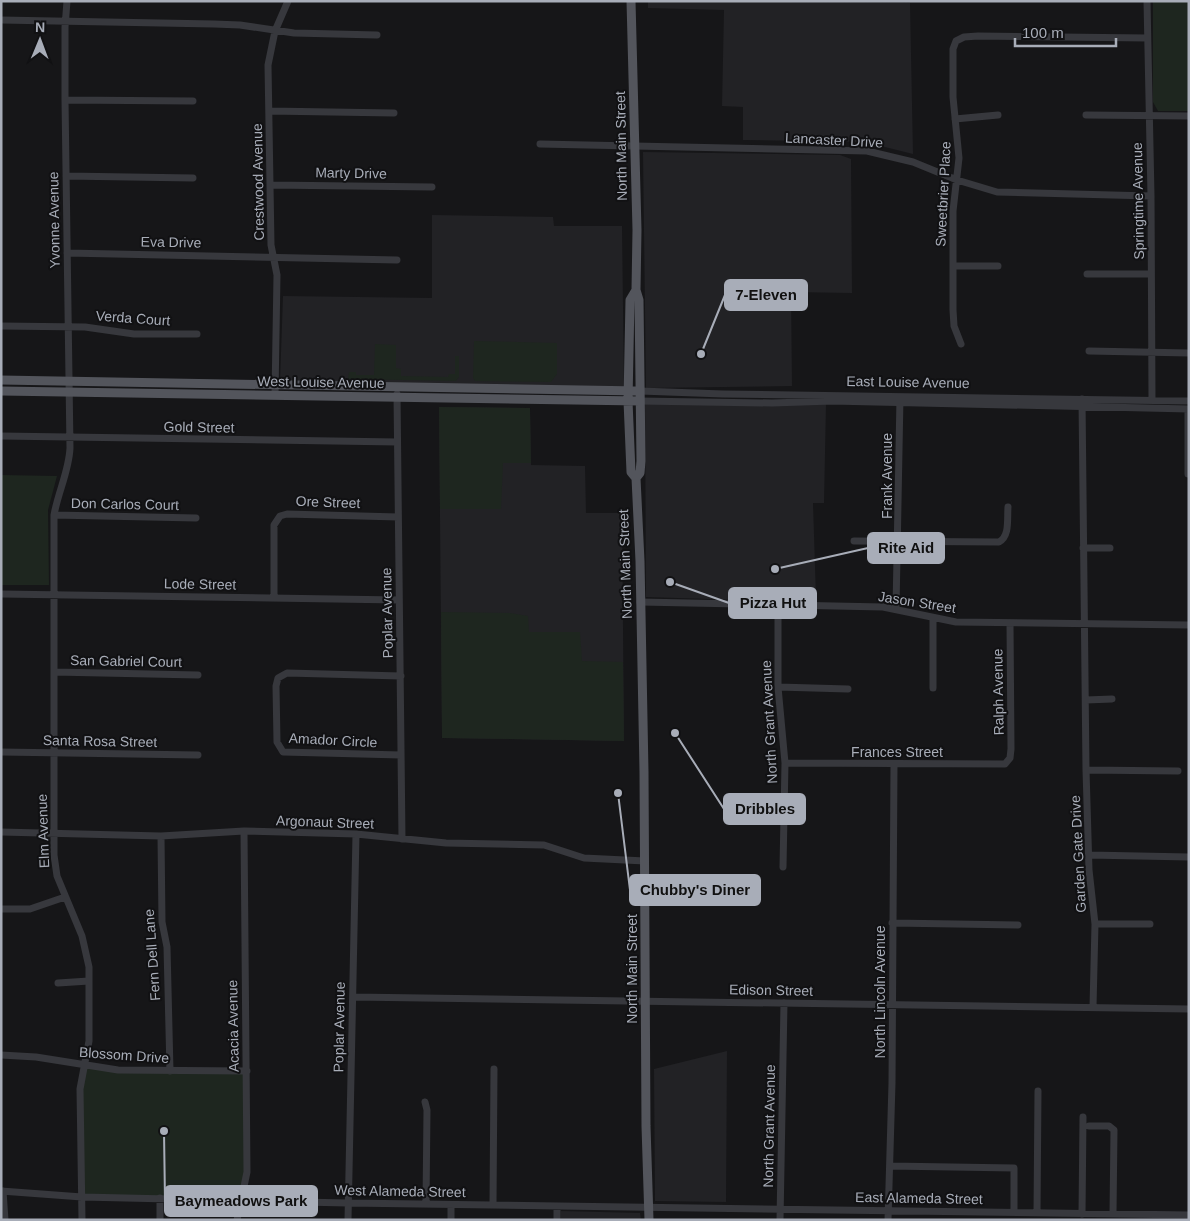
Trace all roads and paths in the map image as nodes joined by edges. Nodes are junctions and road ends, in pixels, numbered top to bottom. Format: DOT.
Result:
graph roads {
  1 [pos="67,1"];
  2 [pos="288,1"];
  3 [pos="631,1"];
  4 [pos="1147,1"];
  5 [pos="1,20"];
  6 [pos="65,21"];
  7 [pos="275,31"];
  8 [pos="377,35"];
  9 [pos="1147,38"];
  10 [pos="65,100"];
  11 [pos="193,101"];
  12 [pos="269,111"];
  13 [pos="394,113"];
  14 [pos="998,114"];
  15 [pos="1086,115"];
  16 [pos="1149,116"];
  17 [pos="1189,116"];
  18 [pos="955,119"];
  19 [pos="540,144"];
  20 [pos="635,148"];
  21 [pos="66,176"];
  22 [pos="193,178"];
  23 [pos="956,180"];
  24 [pos="271,184"];
  25 [pos="432,188"];
  26 [pos="1152,196"];
  27 [pos="67,253"];
  28 [pos="274,257"];
  29 [pos="397,260"];
  30 [pos="953,266"];
  31 [pos="998,266"];
  32 [pos="1087,274"];
  33 [pos="1152,274"];
  34 [pos="636,290"];
  35 [pos="1,326"];
  36 [pos="68,327"];
  37 [pos="197,334"];
  38 [pos="961,344"];
  39 [pos="1089,351"];
  40 [pos="1152,352"];
  41 [pos="1189,353"];
  42 [pos="1,380"];
  43 [pos="69,381"];
  44 [pos="276,385"];
  45 [pos="628,390"];
  46 [pos="1,391"];
  47 [pos="640,391"];
  48 [pos="69,392"];
  49 [pos="397,392"];
  50 [pos="276,395"];
  51 [pos="900,398"];
  52 [pos="1082,399"];
  53 [pos="1152,400"];
  54 [pos="628,401"];
  55 [pos="640,401"];
  56 [pos="1189,401"];
  57 [pos="1082,407"];
  58 [pos="1189,409"];
  59 [pos="1,436"];
  60 [pos="70,438"];
  61 [pos="397,442"];
  62 [pos="1188,474"];
  63 [pos="636,478"];
  64 [pos="1008,507"];
  65 [pos="54,515"];
  66 [pos="398,517"];
  67 [pos="196,518"];
  68 [pos="854,541"];
  69 [pos="899,543"];
  70 [pos="1083,548"];
  71 [pos="1110,548"];
  72 [pos="1,594"];
  73 [pos="53,594"];
  74 [pos="274,597"];
  75 [pos="399,600"];
  76 [pos="640,602"];
  77 [pos="778,606"];
  78 [pos="896,610"];
  79 [pos="933,618"];
  80 [pos="1010,623"];
  81 [pos="1084,623"];
  82 [pos="1189,625"];
  83 [pos="54,672"];
  84 [pos="198,675"];
  85 [pos="400,676"];
  86 [pos="778,687"];
  87 [pos="848,688"];
  88 [pos="933,688"];
  89 [pos="1112,699"];
  90 [pos="1086,700"];
  91 [pos="1,752"];
  92 [pos="55,752"];
  93 [pos="198,755"];
  94 [pos="400,755"];
  95 [pos="1008,761"];
  96 [pos="785,763"];
  97 [pos="894,765"];
  98 [pos="1086,770"];
  99 [pos="1178,771"];
  100 [pos="244,831"];
  101 [pos="1,832"];
  102 [pos="54,833"];
  103 [pos="356,834"];
  104 [pos="161,836"];
  105 [pos="402,838"];
  106 [pos="1089,855"];
  107 [pos="1189,857"];
  108 [pos="645,861"];
  109 [pos="783,867"];
  110 [pos="65,897"];
  111 [pos="1,908"];
  112 [pos="892,924"];
  113 [pos="1095,924"];
  114 [pos="1150,924"];
  115 [pos="1018,925"];
  116 [pos="89,981"];
  117 [pos="58,983"];
  118 [pos="353,997"];
  119 [pos="646,1001"];
  120 [pos="784,1003"];
  121 [pos="891,1005"];
  122 [pos="1093,1007"];
  123 [pos="1189,1009"];
  124 [pos="1,1055"];
  125 [pos="85,1066"];
  126 [pos="494,1069"];
  127 [pos="170,1071"];
  128 [pos="246,1071"];
  129 [pos="1038,1091"];
  130 [pos="425,1102"];
  131 [pos="1083,1117"];
  132 [pos="1089,1126"];
  133 [pos="890,1166"];
  134 [pos="2,1191"];
  135 [pos="82,1197"];
  136 [pos="160,1198"];
  137 [pos="241,1201"];
  138 [pos="348,1203"];
  139 [pos="426,1204"];
  140 [pos="451,1205"];
  141 [pos="493,1205"];
  142 [pos="557,1207"];
  143 [pos="648,1207"];
  144 [pos="780,1209"];
  145 [pos="888,1210"];
  146 [pos="1014,1212"];
  147 [pos="1037,1213"];
  148 [pos="1082,1214"];
  149 [pos="1113,1214"];
  150 [pos="1189,1215"];
  151 [pos="998,1216"];
  152 [pos="1140,1217"];
  153 [pos="1164,1217"];
  154 [pos="5,1220"];
  155 [pos="82,1220"];
  156 [pos="160,1220"];
  157 [pos="237,1220"];
  158 [pos="348,1220"];
  159 [pos="451,1220"];
  160 [pos="557,1220"];
  161 [pos="649,1220"];
  162 [pos="780,1220"];
  163 [pos="888,1220"];
  1 -- 6 [label="street, Yvonne Avenue"];
  2 -- 7 [label="street, Crestwood Avenue"];
  3 -- 20 [label="main road, North Main Street"];
  4 -- 9 [label="street, Springtime Avenue"];
  5 -- 6 [label="street"];
  6 -- 7 [label="street"];
  6 -- 10 [label="street, Yvonne Avenue"];
  7 -- 8 [label="street"];
  7 -- 12 [label="street, Crestwood Avenue"];
  9 -- 16 [label="street, Springtime Avenue"];
  9 -- 18 [label="street, Sweetbrier Place"];
  10 -- 11 [label="street"];
  10 -- 21 [label="street, Yvonne Avenue"];
  12 -- 13 [label="street"];
  12 -- 24 [label="street, Crestwood Avenue"];
  14 -- 18 [label="street"];
  15 -- 16 [label="street"];
  16 -- 17 [label="street"];
  16 -- 26 [label="street, Springtime Avenue"];
  18 -- 23 [label="street, Sweetbrier Place"];
  19 -- 20 [label="street, Lancaster Drive"];
  20 -- 23 [label="street, Lancaster Drive"];
  20 -- 34 [label="main road, North Main Street"];
  21 -- 22 [label="street"];
  21 -- 27 [label="street, Yvonne Avenue"];
  23 -- 26 [label="street, Lancaster Drive"];
  23 -- 30 [label="street, Sweetbrier Place"];
  24 -- 25 [label="street, Marty Drive"];
  24 -- 28 [label="street, Crestwood Avenue"];
  26 -- 33 [label="street, Springtime Avenue"];
  27 -- 28 [label="street, Eva Drive"];
  27 -- 36 [label="street, Yvonne Avenue"];
  28 -- 29 [label="street, Eva Drive"];
  28 -- 44 [label="street, Crestwood Avenue"];
  30 -- 31 [label="street"];
  30 -- 38 [label="street, Sweetbrier Place"];
  32 -- 33 [label="street"];
  33 -- 40 [label="street, Springtime Avenue"];
  34 -- 45 [label="main road, North Main Street"];
  34 -- 47 [label="main road, North Main Street"];
  35 -- 36 [label="street, Verda Court"];
  36 -- 37 [label="street, Verda Court"];
  36 -- 43 [label="street, Yvonne Avenue"];
  39 -- 40 [label="street"];
  40 -- 41 [label="street"];
  40 -- 53 [label="street, Springtime Avenue"];
  42 -- 43 [label="main road, West Louise Avenue"];
  43 -- 44 [label="main road, West Louise Avenue"];
  43 -- 48 [label="street, Yvonne Avenue"];
  44 -- 49 [label="main road, West Louise Avenue"];
  44 -- 50 [label="street, Crestwood Avenue"];
  45 -- 47 [label="main road, East Louise Avenue"];
  45 -- 49 [label="main road, West Louise Avenue"];
  45 -- 54 [label="main road, North Main Street"];
  46 -- 48 [label="main road, West Louise Avenue"];
  47 -- 51 [label="street, East Louise Avenue"];
  47 -- 55 [label="main road, North Main Street"];
  48 -- 50 [label="main road, West Louise Avenue"];
  48 -- 60 [label="street, Yvonne Avenue"];
  49 -- 50 [label="main road, West Louise Avenue"];
  49 -- 54 [label="main road, West Louise Avenue"];
  49 -- 61 [label="street, Poplar Avenue"];
  51 -- 52 [label="street, East Louise Avenue"];
  51 -- 55 [label="street, East Louise Avenue"];
  51 -- 57 [label="street, East Louise Avenue"];
  51 -- 69 [label="street, Frank Avenue"];
  52 -- 53 [label="street, East Louise Avenue"];
  52 -- 57 [label="street, Garden Gate Drive"];
  53 -- 56 [label="street, East Louise Avenue"];
  54 -- 55 [label="main road, West Louise Avenue"];
  54 -- 63 [label="main road, North Main Street"];
  55 -- 63 [label="main road, North Main Street"];
  57 -- 58 [label="street, East Louise Avenue"];
  57 -- 70 [label="street, Garden Gate Drive"];
  58 -- 62 [label="street"];
  59 -- 60 [label="street, Gold Street"];
  60 -- 61 [label="street, Gold Street"];
  60 -- 65 [label="street, Elm Avenue"];
  61 -- 66 [label="street, Poplar Avenue"];
  63 -- 76 [label="main road, North Main Street"];
  64 -- 69 [label="street"];
  65 -- 67 [label="street, Don Carlos Court"];
  65 -- 73 [label="street, Elm Avenue"];
  66 -- 74 [label="street, Ore Street"];
  66 -- 75 [label="street, Poplar Avenue"];
  68 -- 69 [label="street"];
  69 -- 78 [label="street, Frank Avenue"];
  70 -- 71 [label="street"];
  70 -- 81 [label="street, Garden Gate Drive"];
  72 -- 73 [label="street, Lode Street"];
  73 -- 74 [label="street, Lode Street"];
  73 -- 83 [label="street, Elm Avenue"];
  74 -- 75 [label="street, Lode Street"];
  75 -- 85 [label="street, Poplar Avenue"];
  76 -- 77 [label="street, Jason Street"];
  76 -- 108 [label="main road, North Main Street"];
  77 -- 78 [label="street, Jason Street"];
  77 -- 86 [label="street, North Grant Avenue"];
  78 -- 79 [label="street, Jason Street"];
  79 -- 80 [label="street, Jason Street"];
  79 -- 88 [label="street"];
  80 -- 81 [label="street, Jason Street"];
  80 -- 95 [label="street, Ralph Avenue"];
  81 -- 82 [label="street, Jason Street"];
  81 -- 90 [label="street, Garden Gate Drive"];
  83 -- 84 [label="street, San Gabriel Court"];
  83 -- 92 [label="street, Elm Avenue"];
  85 -- 94 [label="street, Poplar Avenue"];
  85 -- 94 [label="street, Amador Circle"];
  86 -- 87 [label="street"];
  86 -- 96 [label="street, North Grant Avenue"];
  89 -- 90 [label="street"];
  90 -- 98 [label="street, Garden Gate Drive"];
  91 -- 92 [label="street, Santa Rosa Street"];
  92 -- 93 [label="street, Santa Rosa Street"];
  92 -- 102 [label="street, Elm Avenue"];
  94 -- 105 [label="street, Poplar Avenue"];
  95 -- 97 [label="street, Frances Street"];
  96 -- 97 [label="street, Frances Street"];
  96 -- 109 [label="street, North Grant Avenue"];
  97 -- 112 [label="street, North Lincoln Avenue"];
  98 -- 99 [label="street"];
  98 -- 106 [label="street, Garden Gate Drive"];
  100 -- 103 [label="street, Argonaut Street"];
  100 -- 104 [label="street, Argonaut Street"];
  100 -- 128 [label="street, Acacia Avenue"];
  101 -- 102 [label="street, Argonaut Street"];
  102 -- 104 [label="street, Argonaut Street"];
  102 -- 110 [label="street, Elm Avenue"];
  103 -- 105 [label="street, Argonaut Street"];
  103 -- 118 [label="street, Poplar Avenue"];
  104 -- 127 [label="street, Fern Dell Lane"];
  105 -- 108 [label="street, Argonaut Street"];
  106 -- 107 [label="street"];
  106 -- 113 [label="street, Garden Gate Drive"];
  108 -- 119 [label="main road, North Main Street"];
  110 -- 111 [label="street"];
  110 -- 116 [label="street, Elm Avenue"];
  112 -- 115 [label="street"];
  112 -- 121 [label="street, North Lincoln Avenue"];
  113 -- 114 [label="street"];
  113 -- 122 [label="street, Garden Gate Drive"];
  116 -- 117 [label="street"];
  116 -- 125 [label="street, Elm Avenue"];
  118 -- 119 [label="street, Edison Street"];
  118 -- 138 [label="street, Poplar Avenue"];
  119 -- 120 [label="street, Edison Street"];
  119 -- 143 [label="main road, North Main Street"];
  120 -- 121 [label="street, Edison Street"];
  120 -- 144 [label="street, North Grant Avenue"];
  121 -- 122 [label="street, Edison Street"];
  121 -- 133 [label="street, North Lincoln Avenue"];
  122 -- 123 [label="street, Edison Street"];
  124 -- 125 [label="street, Blossom Drive"];
  125 -- 127 [label="street, Blossom Drive"];
  125 -- 135 [label="street, Elm Avenue"];
  126 -- 141 [label="street"];
  127 -- 128 [label="street, Blossom Drive"];
  128 -- 137 [label="street, Acacia Avenue"];
  129 -- 147 [label="street"];
  130 -- 139 [label="street"];
  131 -- 148 [label="street"];
  132 -- 149 [label="street"];
  133 -- 145 [label="street, North Lincoln Avenue"];
  133 -- 146 [label="street"];
  134 -- 135 [label="street, West Alameda Street"];
  134 -- 154 [label="street"];
  135 -- 136 [label="street, West Alameda Street"];
  135 -- 155 [label="street, Elm Avenue"];
  136 -- 137 [label="street, West Alameda Street"];
  136 -- 156 [label="street"];
  137 -- 138 [label="street, West Alameda Street"];
  137 -- 157 [label="street, Acacia Avenue"];
  138 -- 139 [label="street, West Alameda Street"];
  138 -- 158 [label="street, Poplar Avenue"];
  139 -- 140 [label="street, West Alameda Street"];
  140 -- 141 [label="street, West Alameda Street"];
  140 -- 159 [label="street"];
  141 -- 142 [label="street, West Alameda Street"];
  142 -- 143 [label="street, West Alameda Street"];
  142 -- 160 [label="street"];
  143 -- 144 [label="street, East Alameda Street"];
  143 -- 161 [label="main road, North Main Street"];
  144 -- 145 [label="street, East Alameda Street"];
  144 -- 162 [label="street, North Grant Avenue"];
  145 -- 151 [label="street, East Alameda Street"];
  145 -- 163 [label="street, North Lincoln Avenue"];
  146 -- 147 [label="street, East Alameda Street"];
  146 -- 151 [label="street, East Alameda Street"];
  147 -- 148 [label="street, East Alameda Street"];
  148 -- 149 [label="street, East Alameda Street"];
  149 -- 152 [label="street, East Alameda Street"];
  150 -- 153 [label="street, East Alameda Street"];
  152 -- 153 [label="street, East Alameda Street"];
}
